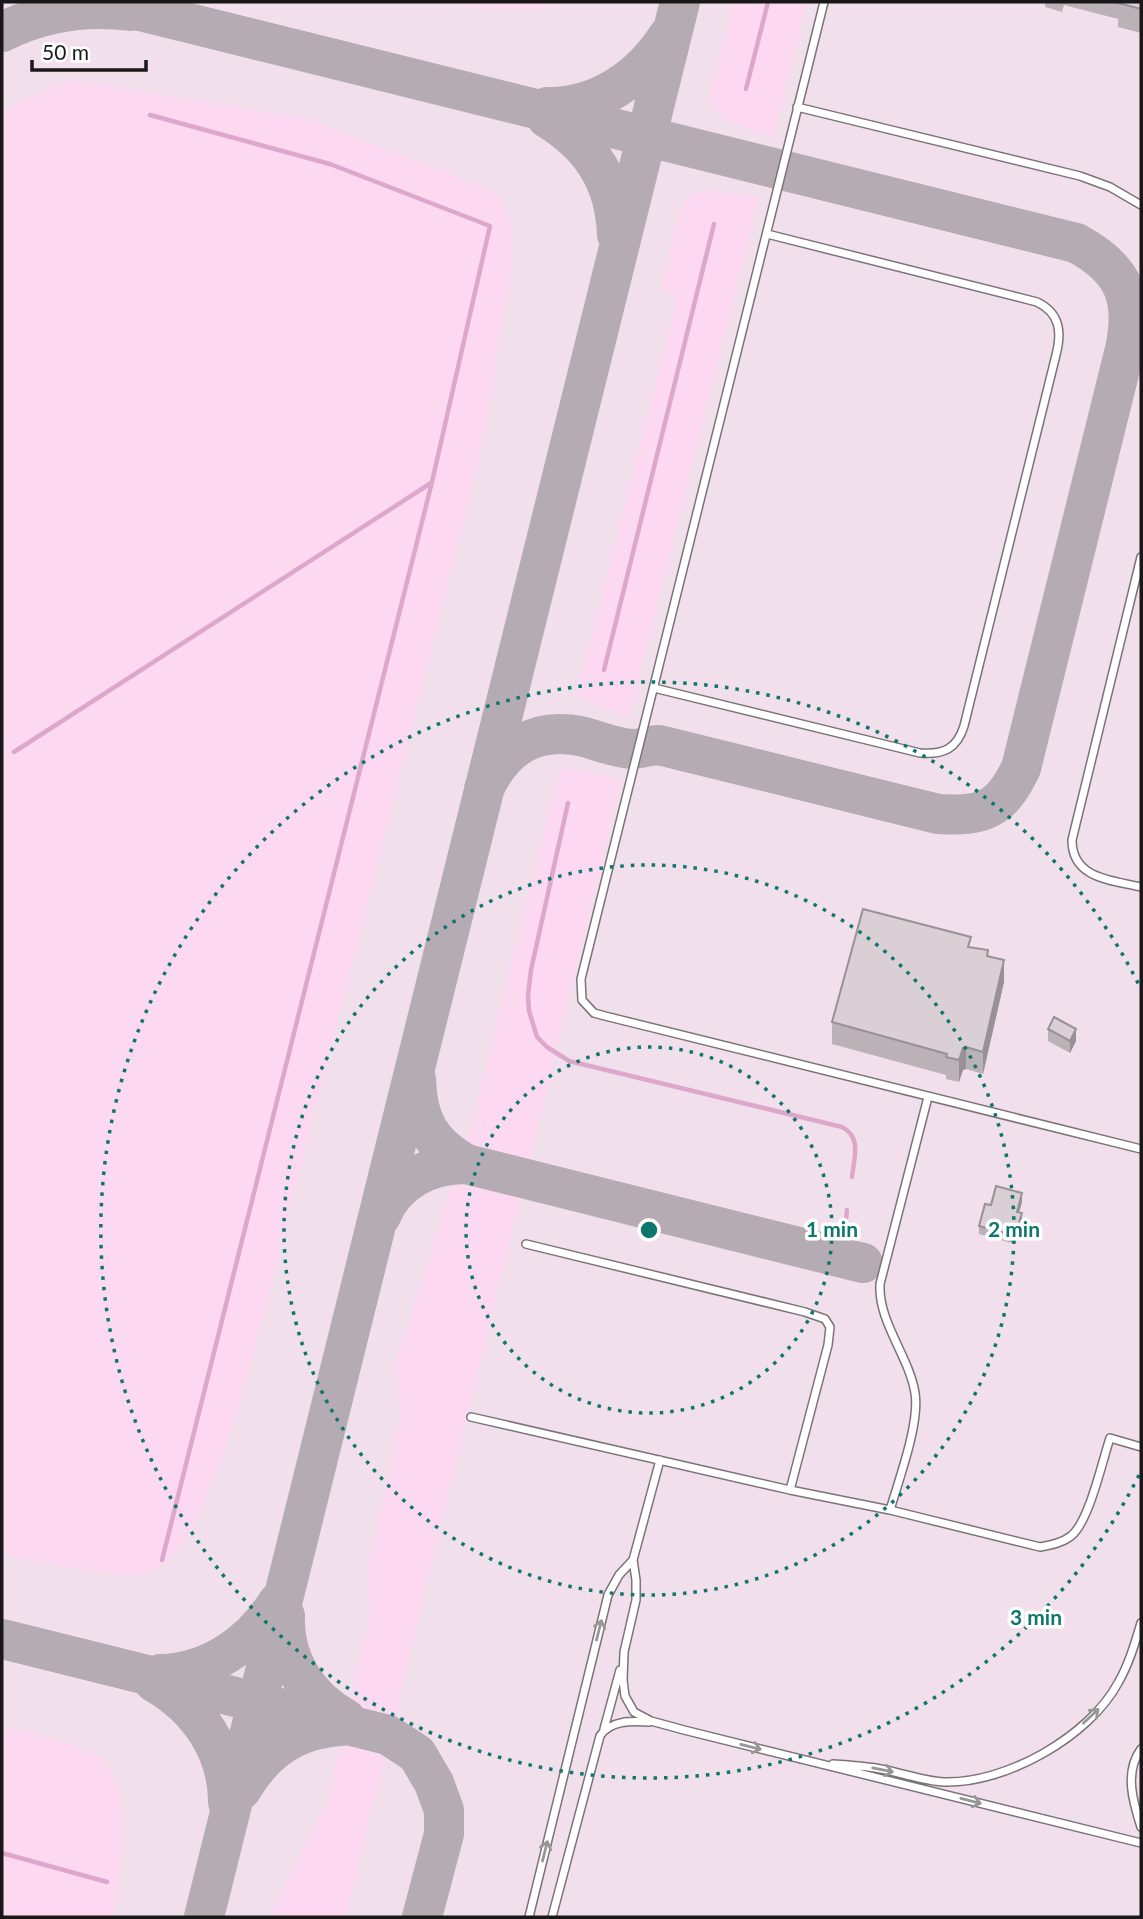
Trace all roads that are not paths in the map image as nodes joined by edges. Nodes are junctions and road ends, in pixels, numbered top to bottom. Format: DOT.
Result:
graph roads {
  1 [pos="824,2"];
  2 [pos="797,107"];
  3 [pos="1141,205"];
  4 [pos="767,234"];
  5 [pos="1141,557"];
  6 [pos="654,688"];
  7 [pos="1141,887"];
  8 [pos="928,1097"];
  9 [pos="1141,1149"];
  10 [pos="526,1244"];
  11 [pos="471,1417"];
  12 [pos="1141,1447"];
  13 [pos="660,1460"];
  14 [pos="790,1490"];
  15 [pos="890,1510"];
  16 [pos="633,1560"];
  17 [pos="1141,1623"];
  18 [pos="624,1652"];
  19 [pos="653,1722"];
  20 [pos="604,1729"];
  21 [pos="1141,1749"];
  22 [pos="815,1763"];
  23 [pos="1141,1827"];
  24 [pos="1141,1843"];
  25 [pos="529,1917"];
  26 [pos="552,1917"];
  1 -- 2 [label="lane"];
  2 -- 3 [label="lane"];
  2 -- 4 [label="lane"];
  4 -- 6 [label="lane"];
  4 -- 6 [label="lane"];
  5 -- 7 [label="lane"];
  6 -- 8 [label="lane"];
  8 -- 9 [label="lane"];
  8 -- 15 [label="lane"];
  10 -- 14 [label="lane"];
  11 -- 13 [label="lane"];
  12 -- 15 [label="lane"];
  13 -- 14 [label="lane"];
  13 -- 16 [label="lane"];
  14 -- 15 [label="lane"];
  16 -- 18 [label="lane"];
  25 -- 16 [label="lane, one-way"];
  22 -- 17 [label="lane, one-way"];
  18 -- 19 [label="lane"];
  18 -- 20 [label="lane"];
  19 -- 20 [label="lane"];
  19 -- 22 [label="lane, one-way"];
  20 -- 26 [label="lane"];
  21 -- 23 [label="lane"];
  22 -- 24 [label="lane, one-way"];
}
